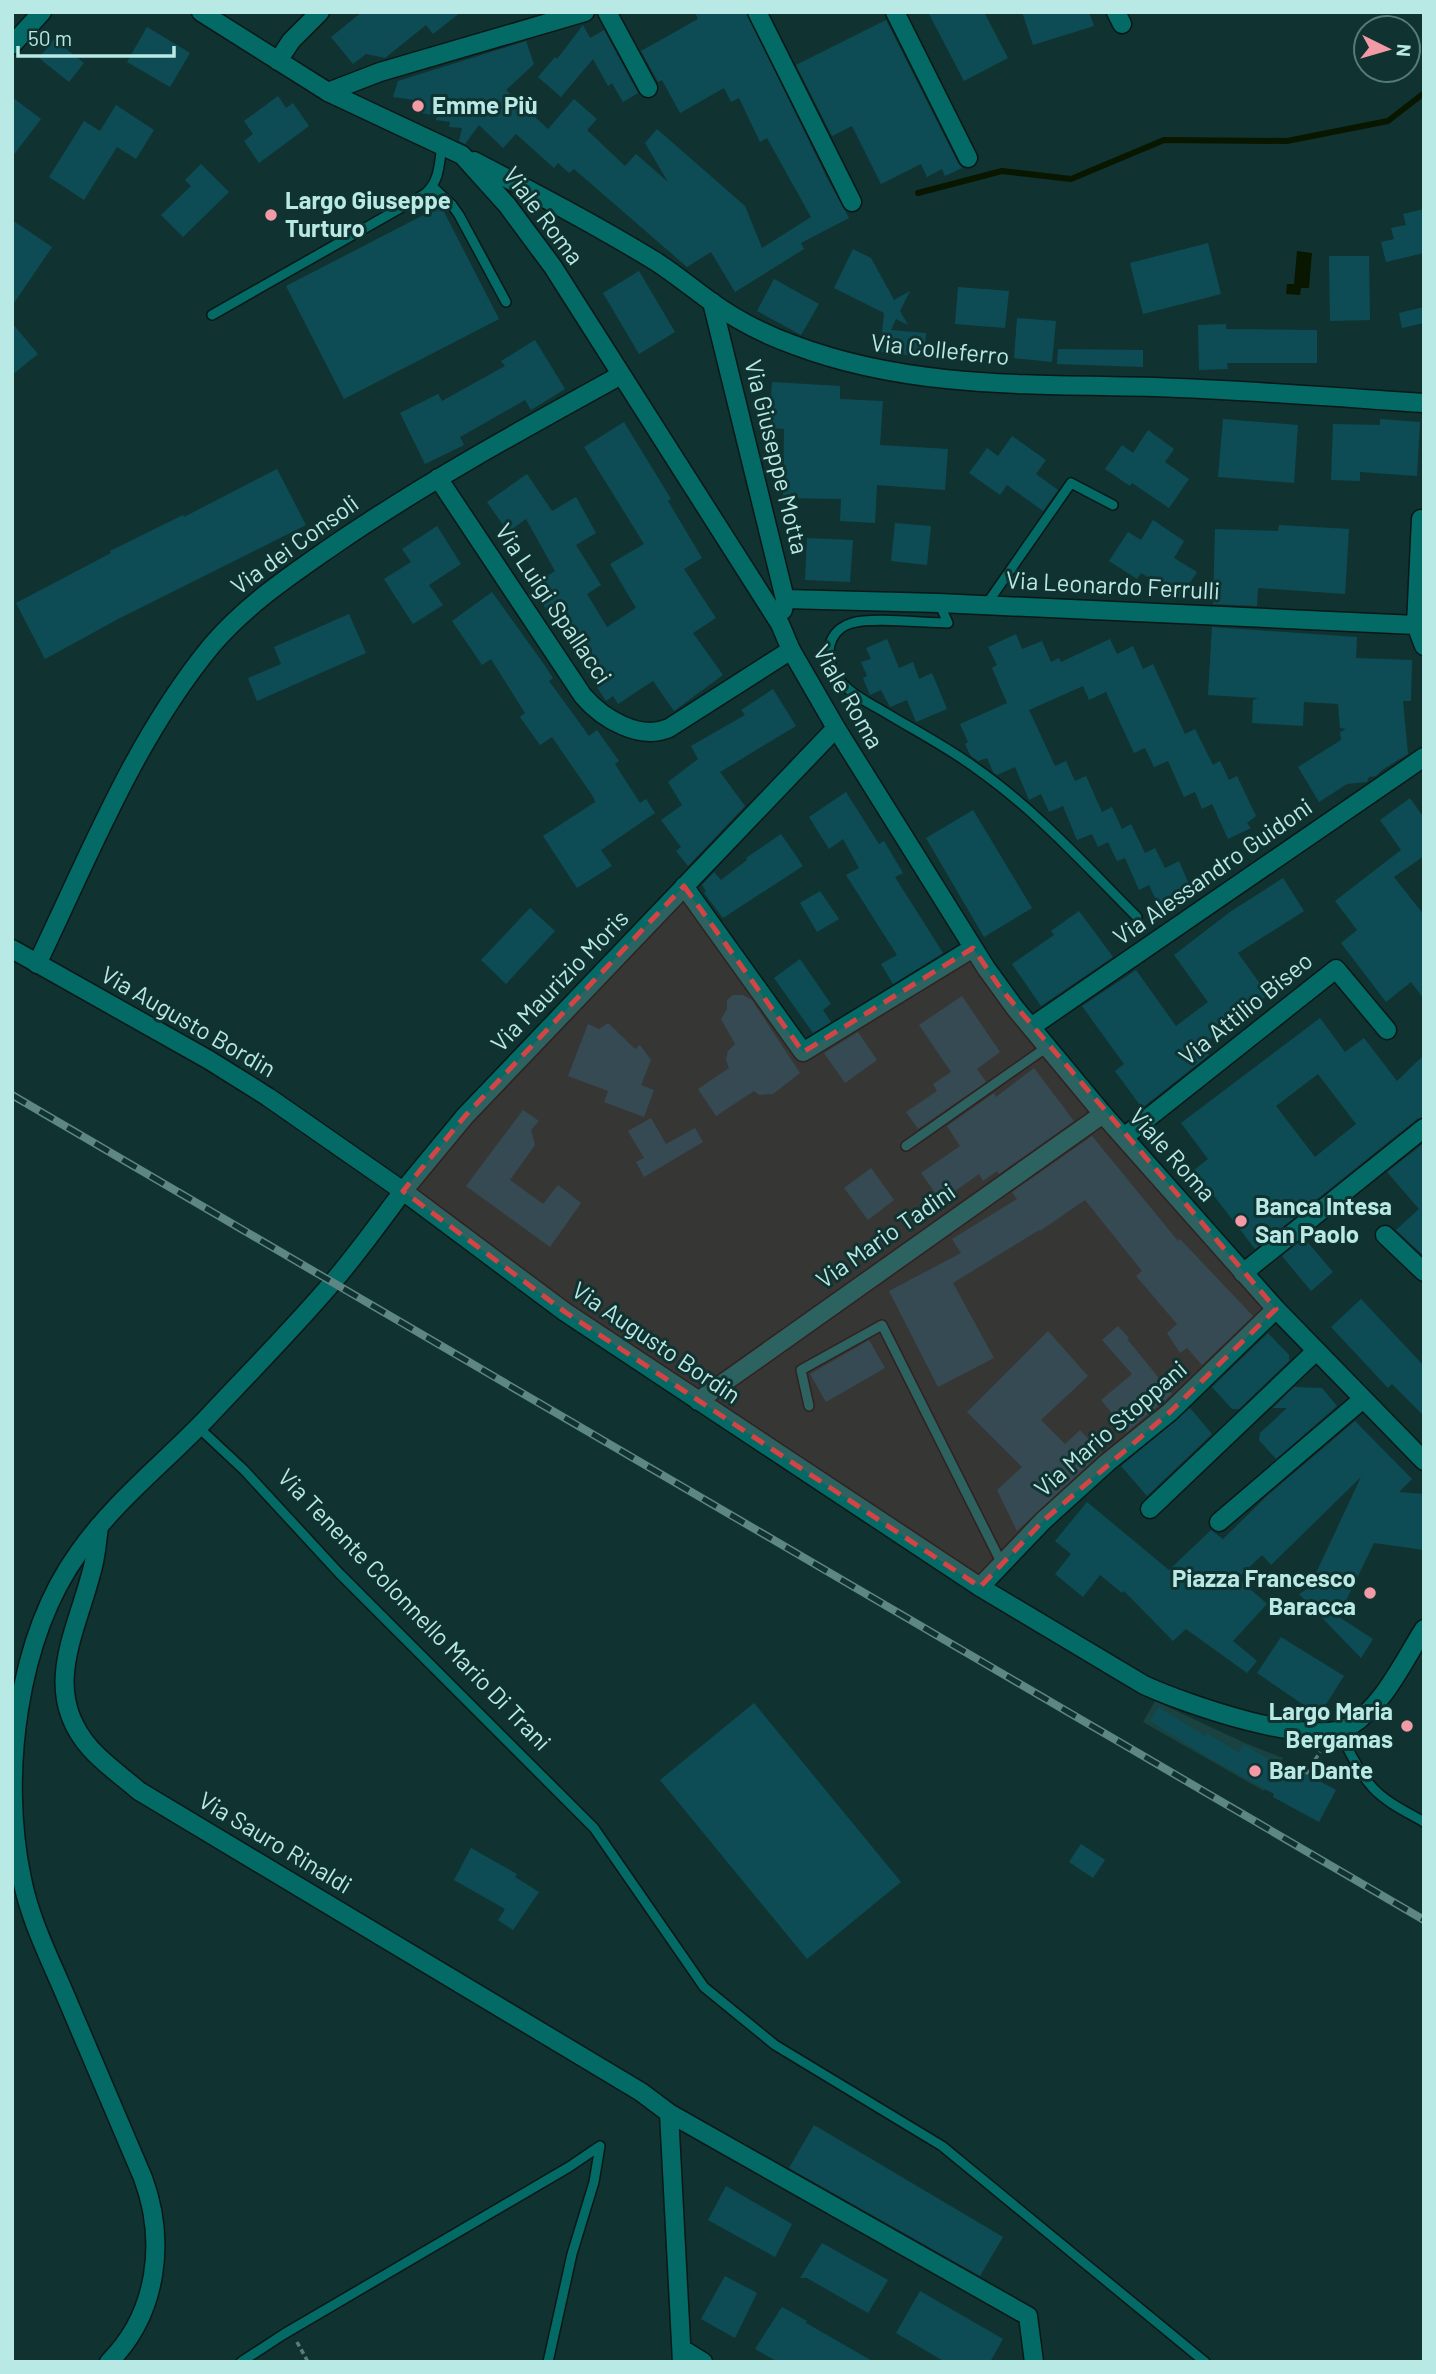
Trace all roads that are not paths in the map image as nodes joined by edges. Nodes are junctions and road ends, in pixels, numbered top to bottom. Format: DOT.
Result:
graph roads {
  1 [pos="42,12"];
  2 [pos="201,12"];
  3 [pos="320,12"];
  4 [pos="518,12"];
  5 [pos="585,12"];
  6 [pos="607,12"];
  7 [pos="757,12"];
  8 [pos="895,12"];
  9 [pos="531,28"];
  10 [pos="12,45"];
  11 [pos="278,61"];
  12 [pos="648,88"];
  13 [pos="328,92"];
  14 [pos="442,145"];
  15 [pos="462,155"];
  16 [pos="968,159"];
  17 [pos="432,187"];
  18 [pos="852,202"];
  19 [pos="506,302"];
  20 [pos="712,302"];
  21 [pos="212,314"];
  22 [pos="621,375"];
  23 [pos="1424,403"];
  24 [pos="438,478"];
  25 [pos="1113,505"];
  26 [pos="1421,519"];
  27 [pos="785,599"];
  28 [pos="939,603"];
  29 [pos="986,605"];
  30 [pos="780,624"];
  31 [pos="1416,625"];
  32 [pos="1424,646"];
  33 [pos="791,650"];
  34 [pos="835,728"];
  35 [pos="1424,757"];
  36 [pos="684,886"];
  37 [pos="1137,917"];
  38 [pos="973,948"];
  39 [pos="12,949"];
  40 [pos="37,964"];
  41 [pos="1031,1027"];
  42 [pos="1387,1030"];
  43 [pos="1047,1047"];
  44 [pos="1103,1114"];
  45 [pos="1424,1128"];
  46 [pos="1124,1138"];
  47 [pos="906,1146"];
  48 [pos="403,1191"];
  49 [pos="1385,1235"];
  50 [pos="1424,1272"];
  51 [pos="1243,1273"];
  52 [pos="1276,1309"];
  53 [pos="1317,1351"];
  54 [pos="1363,1399"];
  55 [pos="698,1401"];
  56 [pos="809,1406"];
  57 [pos="198,1427"];
  58 [pos="1424,1461"];
  59 [pos="1150,1508"];
  60 [pos="1219,1522"];
  61 [pos="99,1526"];
  62 [pos="1002,1564"];
  63 [pos="980,1587"];
  64 [pos="1424,1629"];
  65 [pos="1335,1733"];
  66 [pos="1424,1822"];
  67 [pos="669,2113"];
  68 [pos="682,2356"];
  69 [pos="109,2362"];
  70 [pos="241,2362"];
  71 [pos="548,2362"];
  72 [pos="703,2362"];
  73 [pos="1034,2362"];
  74 [pos="1206,2362"];
  1 -- 10 [label="street"];
  2 -- 11 [label="street, Viale Roma"];
  3 -- 11 [label="street"];
  4 -- 9 [label="street"];
  5 -- 9 [label="street"];
  6 -- 12 [label="street"];
  7 -- 18 [label="street"];
  8 -- 16 [label="street"];
  9 -- 13 [label="street"];
  11 -- 13 [label="street, Viale Roma"];
  13 -- 14 [label="street, Viale Roma"];
  14 -- 15 [label="street, Viale Roma"];
  14 -- 17 [label="lane"];
  15 -- 20 [label="street, Via Colleferro"];
  15 -- 22 [label="street, Viale Roma"];
  17 -- 19 [label="lane"];
  17 -- 21 [label="lane"];
  20 -- 23 [label="street, Via Colleferro"];
  20 -- 27 [label="street, Via Giuseppe Motta"];
  22 -- 24 [label="street, Via dei Consoli"];
  22 -- 30 [label="street, Viale Roma"];
  24 -- 33 [label="street, Via Luigi Spallacci"];
  24 -- 40 [label="street, Via dei Consoli"];
  25 -- 29 [label="lane"];
  26 -- 31 [label="street"];
  27 -- 28 [label="street, Via Leonardo Ferrulli"];
  27 -- 30 [label="street, Via Giuseppe Motta"];
  28 -- 29 [label="street, Via Leonardo Ferrulli"];
  28 -- 37 [label="lane"];
  29 -- 31 [label="street, Via Leonardo Ferrulli"];
  30 -- 33 [label="street, Viale Roma"];
  31 -- 32 [label="street"];
  33 -- 34 [label="street, Viale Roma"];
  34 -- 36 [label="street, Via Maurizio Moris"];
  34 -- 38 [label="street, Viale Roma"];
  35 -- 41 [label="street, Via Alessandro Guidoni"];
  36 -- 38 [label="street"];
  36 -- 48 [label="street, Via Maurizio Moris"];
  38 -- 41 [label="street, Viale Roma"];
  39 -- 40 [label="street, Via Augusto Bordin"];
  40 -- 48 [label="street, Via Augusto Bordin"];
  41 -- 43 [label="street, Viale Roma"];
  42 -- 46 [label="street, Via Attilio Biseo"];
  43 -- 44 [label="street, Viale Roma"];
  43 -- 47 [label="lane"];
  44 -- 46 [label="street, Viale Roma"];
  44 -- 55 [label="street, Via Mario Tadini"];
  45 -- 51 [label="street"];
  46 -- 51 [label="street, Viale Roma"];
  48 -- 55 [label="street, Via Augusto Bordin"];
  48 -- 57 [label="street, Via Maurizio Moris"];
  49 -- 50 [label="street"];
  51 -- 52 [label="street, Viale Roma"];
  52 -- 53 [label="street, Viale Roma"];
  52 -- 62 [label="street, Via Mario Stoppani"];
  53 -- 54 [label="street, Viale Roma"];
  53 -- 59 [label="street"];
  54 -- 58 [label="street, Viale Roma"];
  54 -- 60 [label="street"];
  55 -- 63 [label="street, Via Augusto Bordin"];
  56 -- 62 [label="lane"];
  57 -- 61 [label="street"];
  57 -- 74 [label="lane, Via Tenente Colonnello Mario Di Trani"];
  61 -- 67 [label="street, Via Sauro Rinaldi"];
  61 -- 69 [label="street"];
  62 -- 63 [label="street, Via Mario Stoppani"];
  63 -- 65 [label="street, Via Augusto Bordin"];
  64 -- 65 [label="street"];
  65 -- 66 [label="lane"];
  67 -- 68 [label="street"];
  67 -- 73 [label="street, Via Sauro Rinaldi"];
  68 -- 72 [label="street"];
  70 -- 71 [label="lane"];
}
